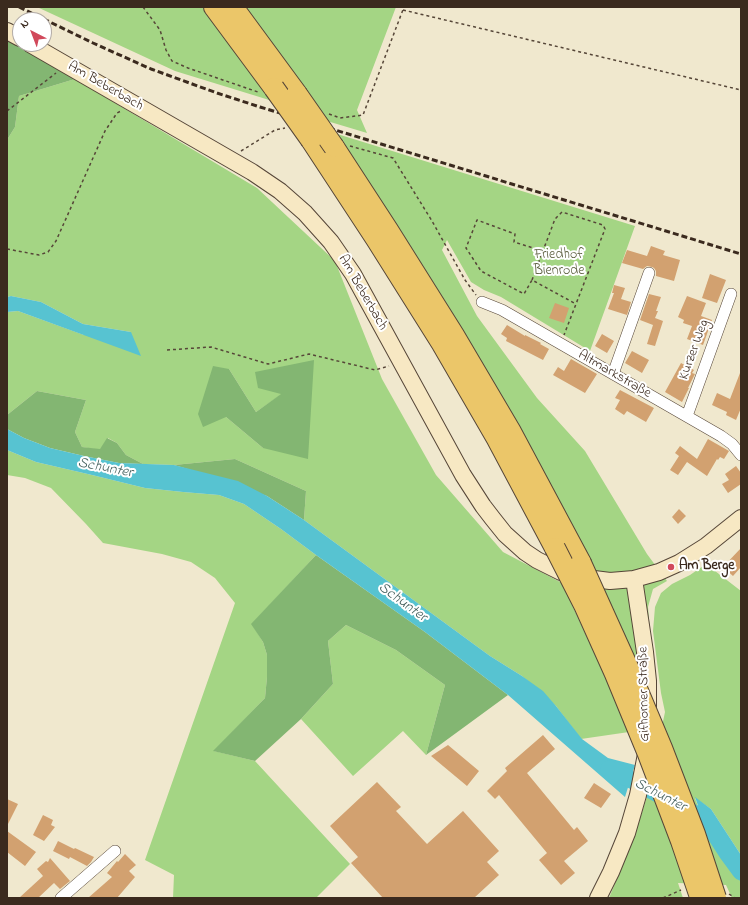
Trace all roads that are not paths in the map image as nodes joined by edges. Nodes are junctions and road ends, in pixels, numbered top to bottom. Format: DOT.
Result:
graph roads {
  1 [pos="214,7"];
  2 [pos="233,7"];
  3 [pos="44,52"];
  4 [pos="649,273"];
  5 [pos="731,294"];
  6 [pos="482,302"];
  7 [pos="614,374"];
  8 [pos="687,416"];
  9 [pos="741,452"];
  10 [pos="741,518"];
  11 [pos="634,579"];
  12 [pos="115,850"];
  13 [pos="705,897"];
  14 [pos="61,898"];
  15 [pos="598,898"];
  1 -- 13 [label="highway, bridge"];
  2 -- 13 [label="highway, bridge"];
  3 -- 11 [label="main road, Am Beberbach"];
  4 -- 7 [label="street"];
  5 -- 8 [label="street, Kurzer Weg"];
  6 -- 7 [label="street, Altmarkstraße"];
  7 -- 8 [label="street, Altmarkstraße"];
  8 -- 9 [label="street, Altmarkstraße"];
  10 -- 11 [label="main road"];
  11 -- 15 [label="main road, Gifhorner Straße, bridge"];
  12 -- 14 [label="street"];
}
